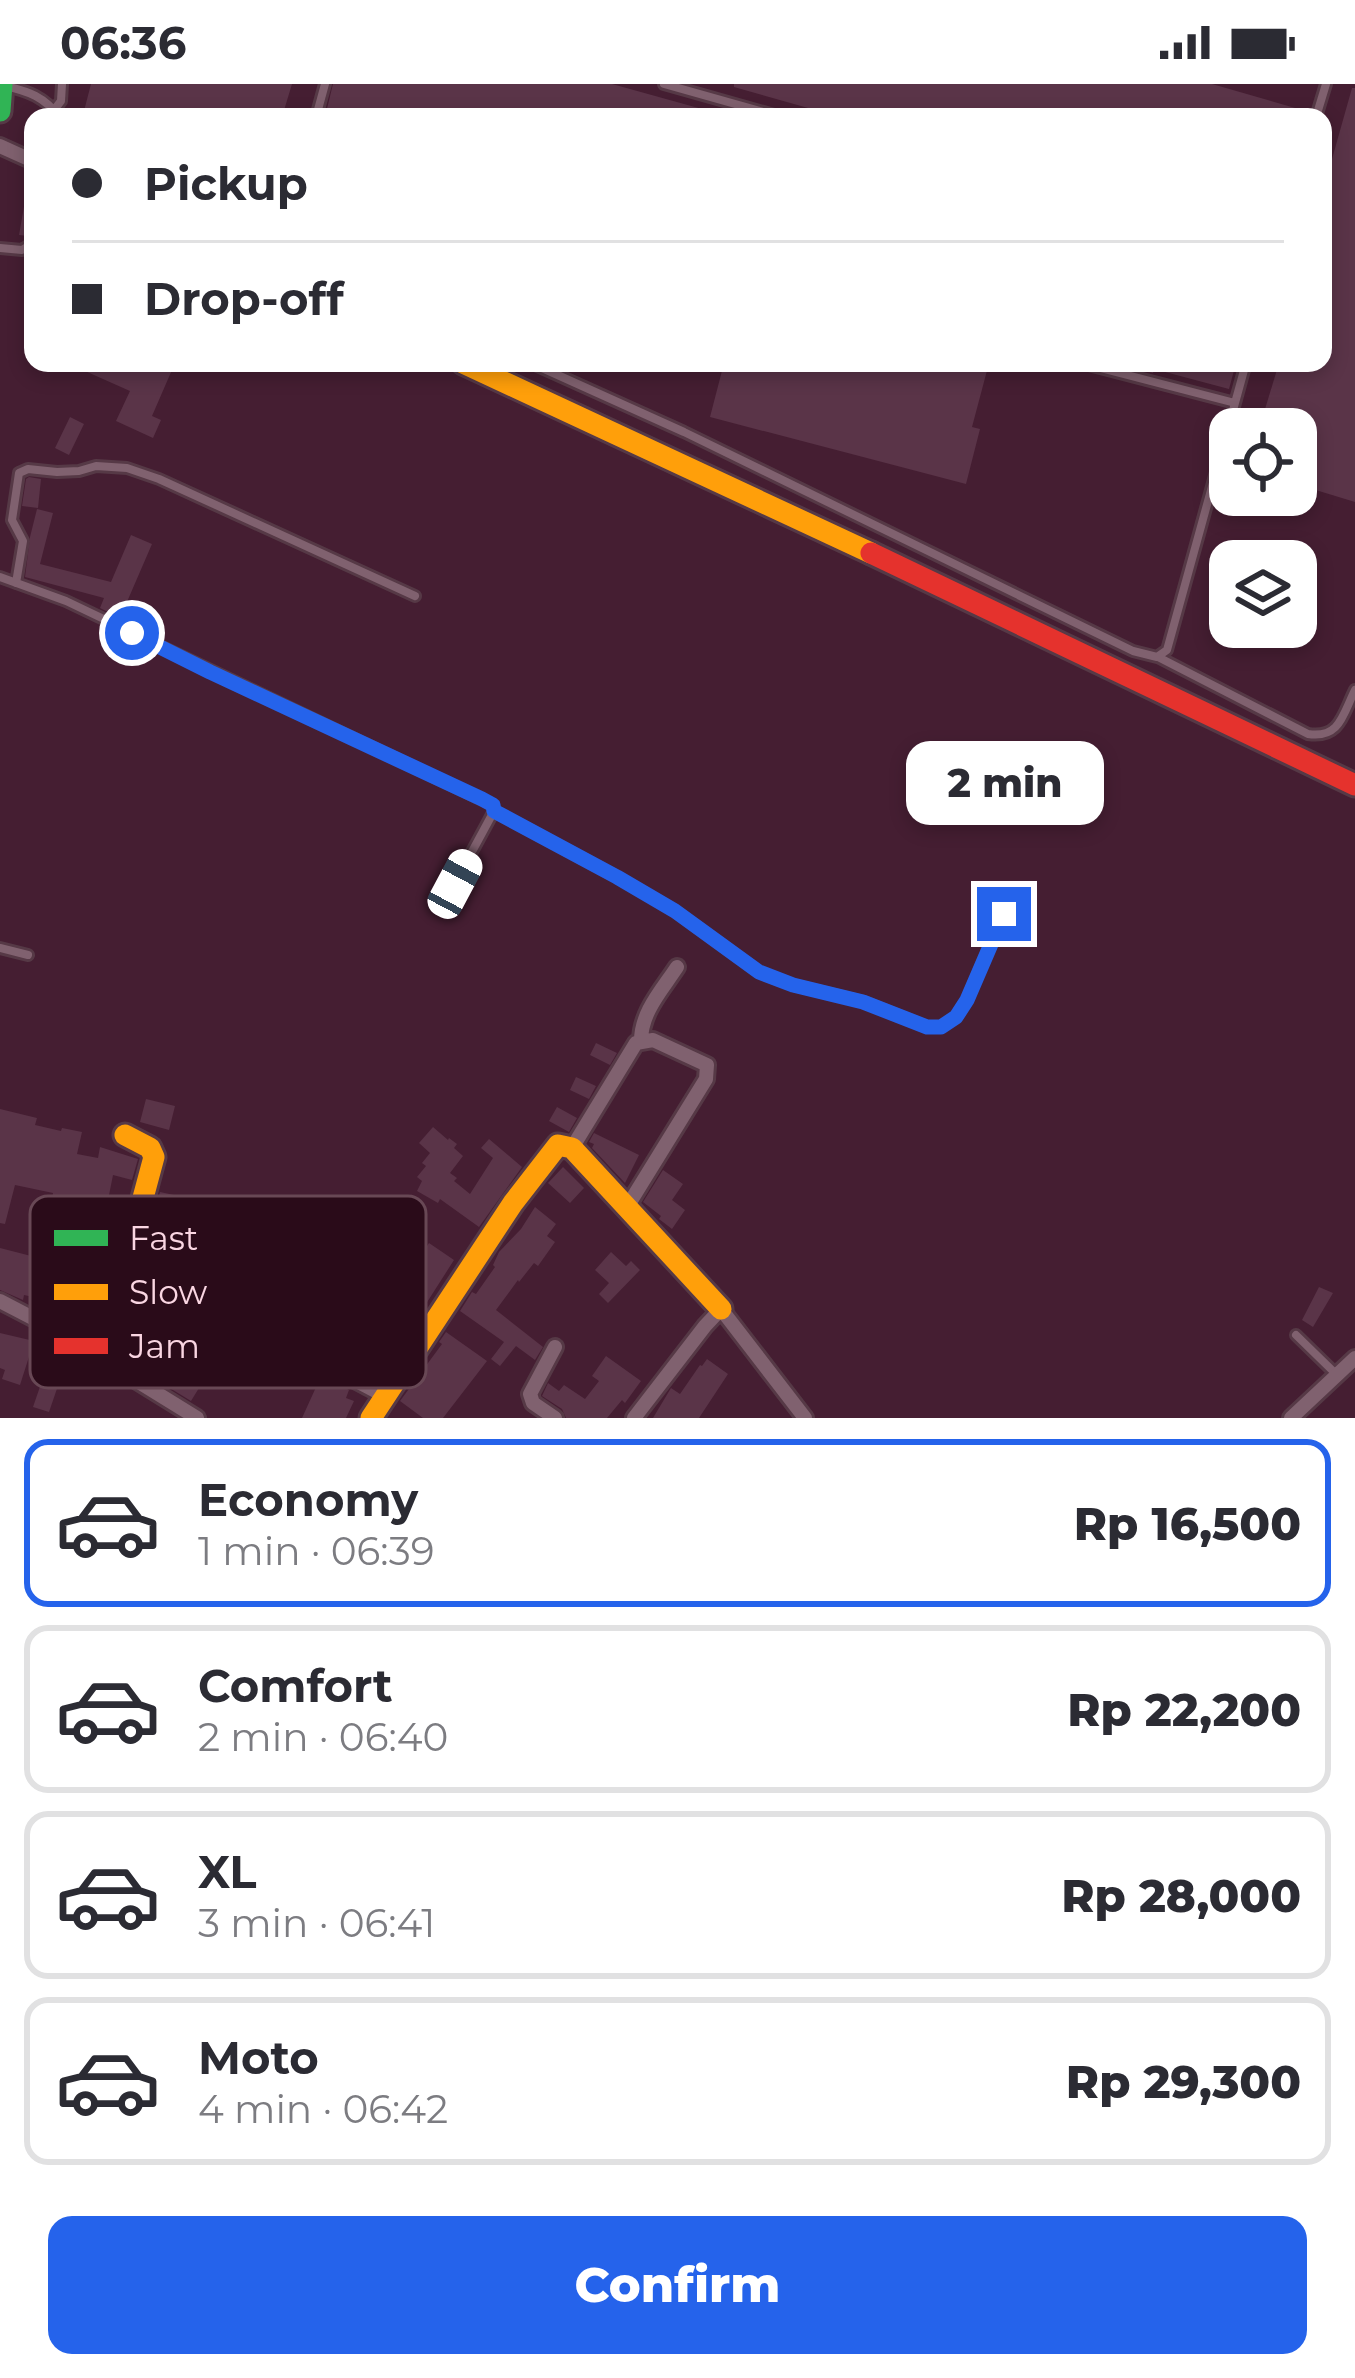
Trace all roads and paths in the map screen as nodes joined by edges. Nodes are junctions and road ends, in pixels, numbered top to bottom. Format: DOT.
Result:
graph roads {
  1 [pos="664,84"];
  2 [pos="2,85"];
  3 [pos="0,106"];
  4 [pos="51,108"];
  5 [pos="749,108"];
  6 [pos="482,372"];
  7 [pos="551,372"];
  8 [pos="1116,372"];
  9 [pos="1244,372"];
  10 [pos="1235,403"];
  11 [pos="0,577"];
  12 [pos="16,583"];
  13 [pos="415,596"];
  14 [pos="1156,657"];
  15 [pos="1355,689"];
  16 [pos="1355,785"];
  17 [pos="494,811"];
  18 [pos="455,884"];
  19 [pos="1004,914"];
  20 [pos="0,948"];
  21 [pos="28,955"];
  22 [pos="677,967"];
  23 [pos="641,1041"];
  24 [pos="125,1135"];
  25 [pos="572,1148"];
  26 [pos="144,1196"];
  27 [pos="627,1208"];
  28 [pos="0,1301"];
  29 [pos="721,1310"];
  30 [pos="30,1318"];
  31 [pos="1296,1335"];
  32 [pos="426,1337"];
  33 [pos="555,1347"];
  34 [pos="1355,1358"];
  35 [pos="1337,1375"];
  36 [pos="148,1388"];
  37 [pos="369,1388"];
  38 [pos="393,1388"];
  39 [pos="387,1397"];
  40 [pos="197,1418"];
  41 [pos="371,1418"];
  42 [pos="555,1418"];
  43 [pos="634,1418"];
  44 [pos="805,1418"];
  45 [pos="1291,1418"];
  1 -- 5 [label="lane"];
  2 -- 3 [label="street"];
  2 -- 4 [label="lane"];
  6 -- 16 [label="street"];
  7 -- 14 [label="lane"];
  8 -- 10 [label="lane"];
  9 -- 10 [label="lane"];
  10 -- 14 [label="lane"];
  11 -- 12 [label="lane"];
  12 -- 13 [label="lane"];
  12 -- 17 [label="lane"];
  14 -- 15 [label="lane"];
  17 -- 18 [label="lane"];
  17 -- 19 [label="lane"];
  20 -- 21 [label="lane"];
  22 -- 23 [label="street"];
  23 -- 25 [label="street"];
  23 -- 27 [label="street"];
  24 -- 26 [label="street"];
  25 -- 27 [label="street"];
  25 -- 32 [label="street"];
  27 -- 29 [label="street"];
  28 -- 30 [label="street"];
  29 -- 43 [label="street"];
  29 -- 44 [label="street"];
  31 -- 35 [label="lane"];
  33 -- 42 [label="street"];
  34 -- 35 [label="street"];
  35 -- 45 [label="street"];
  36 -- 40 [label="street"];
  37 -- 39 [label="street"];
  38 -- 39 [label="street"];
  39 -- 41 [label="street"];
}
